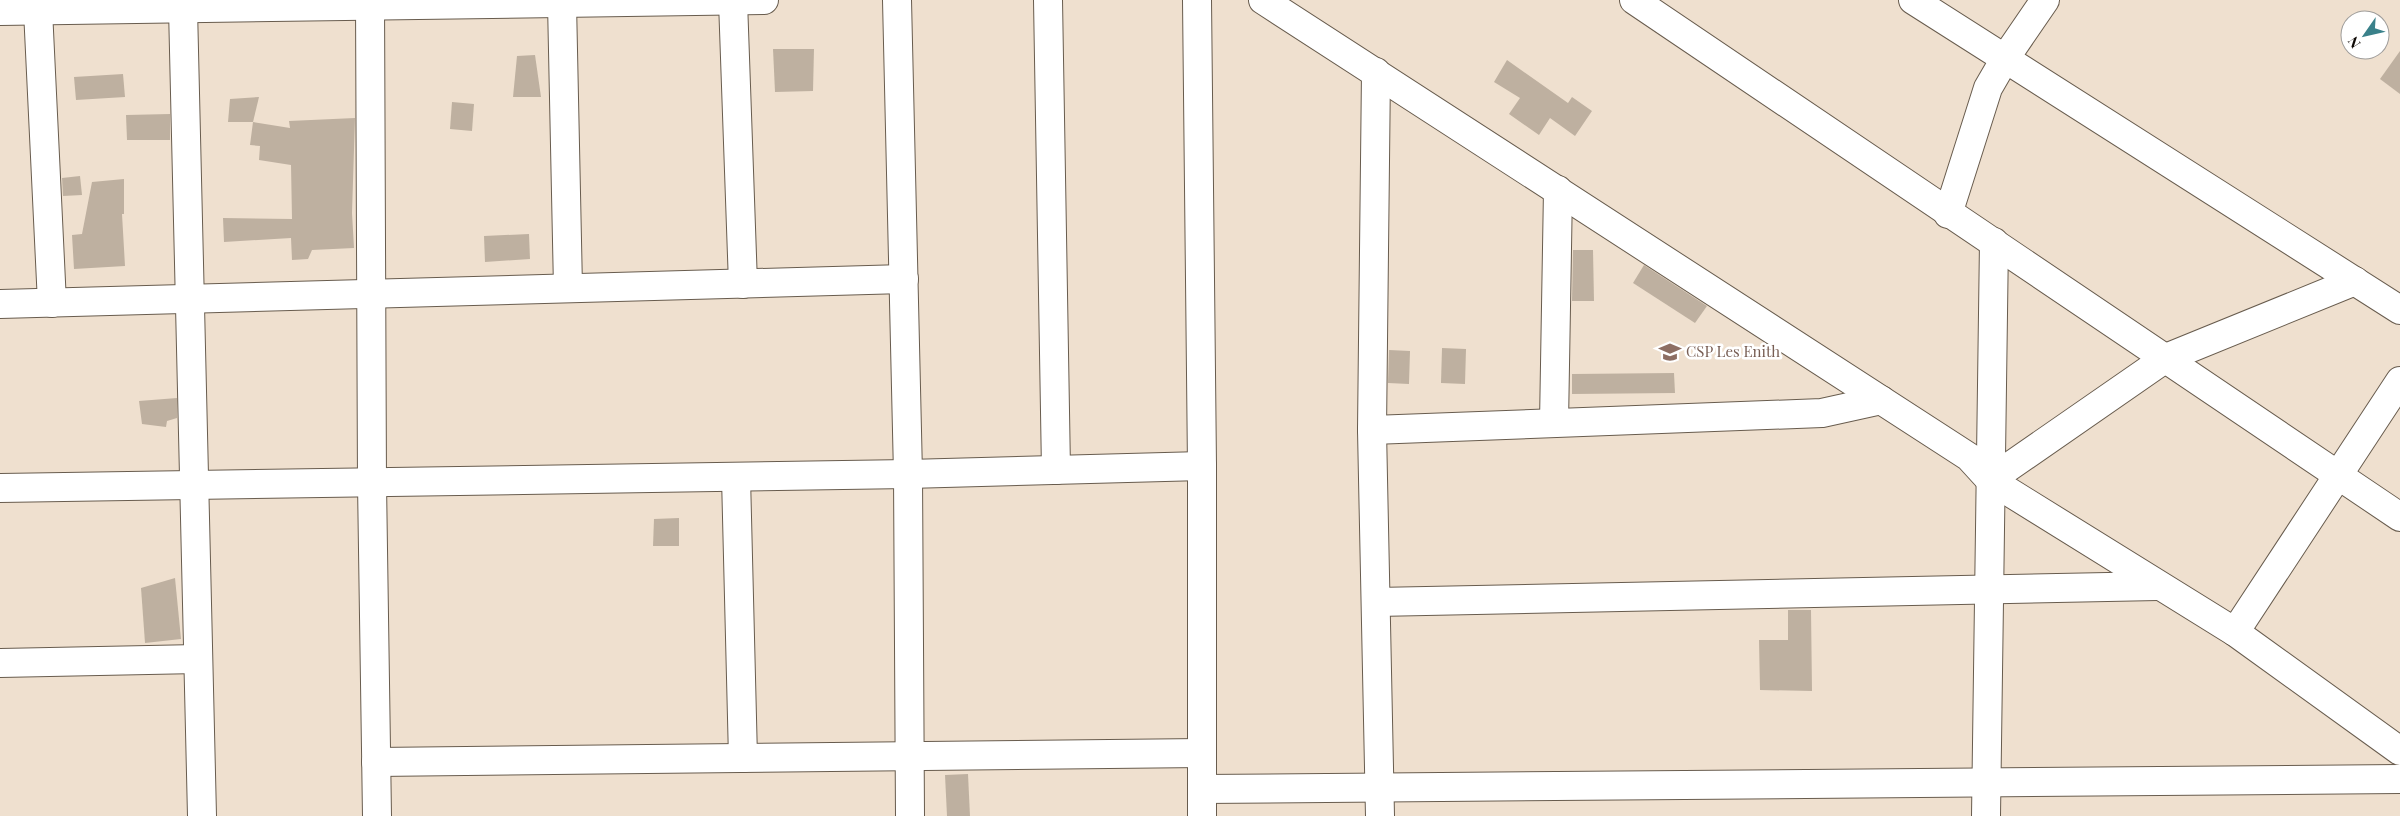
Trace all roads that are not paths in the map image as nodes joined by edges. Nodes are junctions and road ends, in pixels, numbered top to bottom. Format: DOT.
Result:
graph roads {
  1 [pos="764,0"];
  2 [pos="897,0"];
  3 [pos="1048,0"];
  4 [pos="1197,0"];
  5 [pos="1263,0"];
  6 [pos="1634,0"];
  7 [pos="1913,0"];
  8 [pos="2045,0"];
  9 [pos="733,1"];
  10 [pos="370,3"];
  11 [pos="562,3"];
  12 [pos="166,6"];
  13 [pos="38,10"];
  14 [pos="0,11"];
  15 [pos="2006,57"];
  16 [pos="1376,72"];
  17 [pos="1558,190"];
  18 [pos="1948,214"];
  19 [pos="1994,242"];
  20 [pos="904,279"];
  21 [pos="2355,282"];
  22 [pos="743,284"];
  23 [pos="568,288"];
  24 [pos="372,294"];
  25 [pos="190,299"];
  26 [pos="52,302"];
  27 [pos="0,304"];
  28 [pos="2400,310"];
  29 [pos="2166,358"];
  30 [pos="2400,381"];
  31 [pos="1881,400"];
  32 [pos="1554,423"];
  33 [pos="1372,430"];
  34 [pos="1202,466"];
  35 [pos="1056,470"];
  36 [pos="908,474"];
  37 [pos="2338,475"];
  38 [pos="736,477"];
  39 [pos="1990,480"];
  40 [pos="372,483"];
  41 [pos="194,486"];
  42 [pos="0,488"];
  43 [pos="2400,517"];
  44 [pos="2158,586"];
  45 [pos="1988,590"];
  46 [pos="1376,602"];
  47 [pos="2235,632"];
  48 [pos="198,659"];
  49 [pos="0,662"];
  50 [pos="2400,751"];
  51 [pos="1202,753"];
  52 [pos="910,756"];
  53 [pos="743,758"];
  54 [pos="376,762"];
  55 [pos="2400,779"];
  56 [pos="1986,782"];
  57 [pos="1380,788"];
  58 [pos="1202,789"];
  59 [pos="202,816"];
  60 [pos="377,816"];
  61 [pos="910,816"];
  62 [pos="1202,816"];
  63 [pos="1380,816"];
  64 [pos="1986,816"];
  1 -- 9 [label="street"];
  2 -- 20 [label="street"];
  3 -- 35 [label="street"];
  4 -- 34 [label="street"];
  5 -- 16 [label="street"];
  6 -- 18 [label="street"];
  7 -- 15 [label="street"];
  8 -- 15 [label="street"];
  9 -- 11 [label="street"];
  9 -- 22 [label="street"];
  10 -- 11 [label="street"];
  10 -- 12 [label="street"];
  10 -- 24 [label="street"];
  11 -- 23 [label="street"];
  12 -- 13 [label="street"];
  12 -- 25 [label="street"];
  13 -- 14 [label="street"];
  13 -- 26 [label="street"];
  15 -- 18 [label="street"];
  15 -- 21 [label="street"];
  16 -- 17 [label="street"];
  16 -- 33 [label="street"];
  17 -- 31 [label="street"];
  17 -- 32 [label="street"];
  18 -- 19 [label="street"];
  19 -- 29 [label="street"];
  19 -- 39 [label="street"];
  20 -- 22 [label="street"];
  20 -- 36 [label="street"];
  21 -- 28 [label="street"];
  21 -- 29 [label="street"];
  22 -- 23 [label="street"];
  23 -- 24 [label="street"];
  24 -- 25 [label="street"];
  24 -- 40 [label="street"];
  25 -- 26 [label="street"];
  25 -- 41 [label="street"];
  26 -- 27 [label="street"];
  29 -- 37 [label="street"];
  29 -- 39 [label="street"];
  30 -- 37 [label="street"];
  31 -- 32 [label="street"];
  31 -- 39 [label="street"];
  32 -- 33 [label="street"];
  33 -- 46 [label="street"];
  34 -- 35 [label="street"];
  34 -- 51 [label="street"];
  35 -- 36 [label="street"];
  36 -- 38 [label="street"];
  36 -- 52 [label="street"];
  37 -- 43 [label="street"];
  37 -- 47 [label="street"];
  38 -- 40 [label="street"];
  38 -- 53 [label="street"];
  39 -- 44 [label="street"];
  39 -- 45 [label="street"];
  40 -- 41 [label="street"];
  40 -- 54 [label="street"];
  41 -- 42 [label="street"];
  41 -- 48 [label="street"];
  44 -- 45 [label="street"];
  44 -- 47 [label="street"];
  45 -- 46 [label="street"];
  45 -- 56 [label="street"];
  46 -- 57 [label="street"];
  47 -- 50 [label="street"];
  48 -- 49 [label="street"];
  48 -- 59 [label="street"];
  51 -- 52 [label="street"];
  51 -- 58 [label="street"];
  52 -- 53 [label="street"];
  52 -- 61 [label="street"];
  53 -- 54 [label="street"];
  54 -- 60 [label="street"];
  55 -- 56 [label="street"];
  56 -- 57 [label="street"];
  56 -- 64 [label="street"];
  57 -- 58 [label="street"];
  57 -- 63 [label="street"];
  58 -- 62 [label="street"];
}
